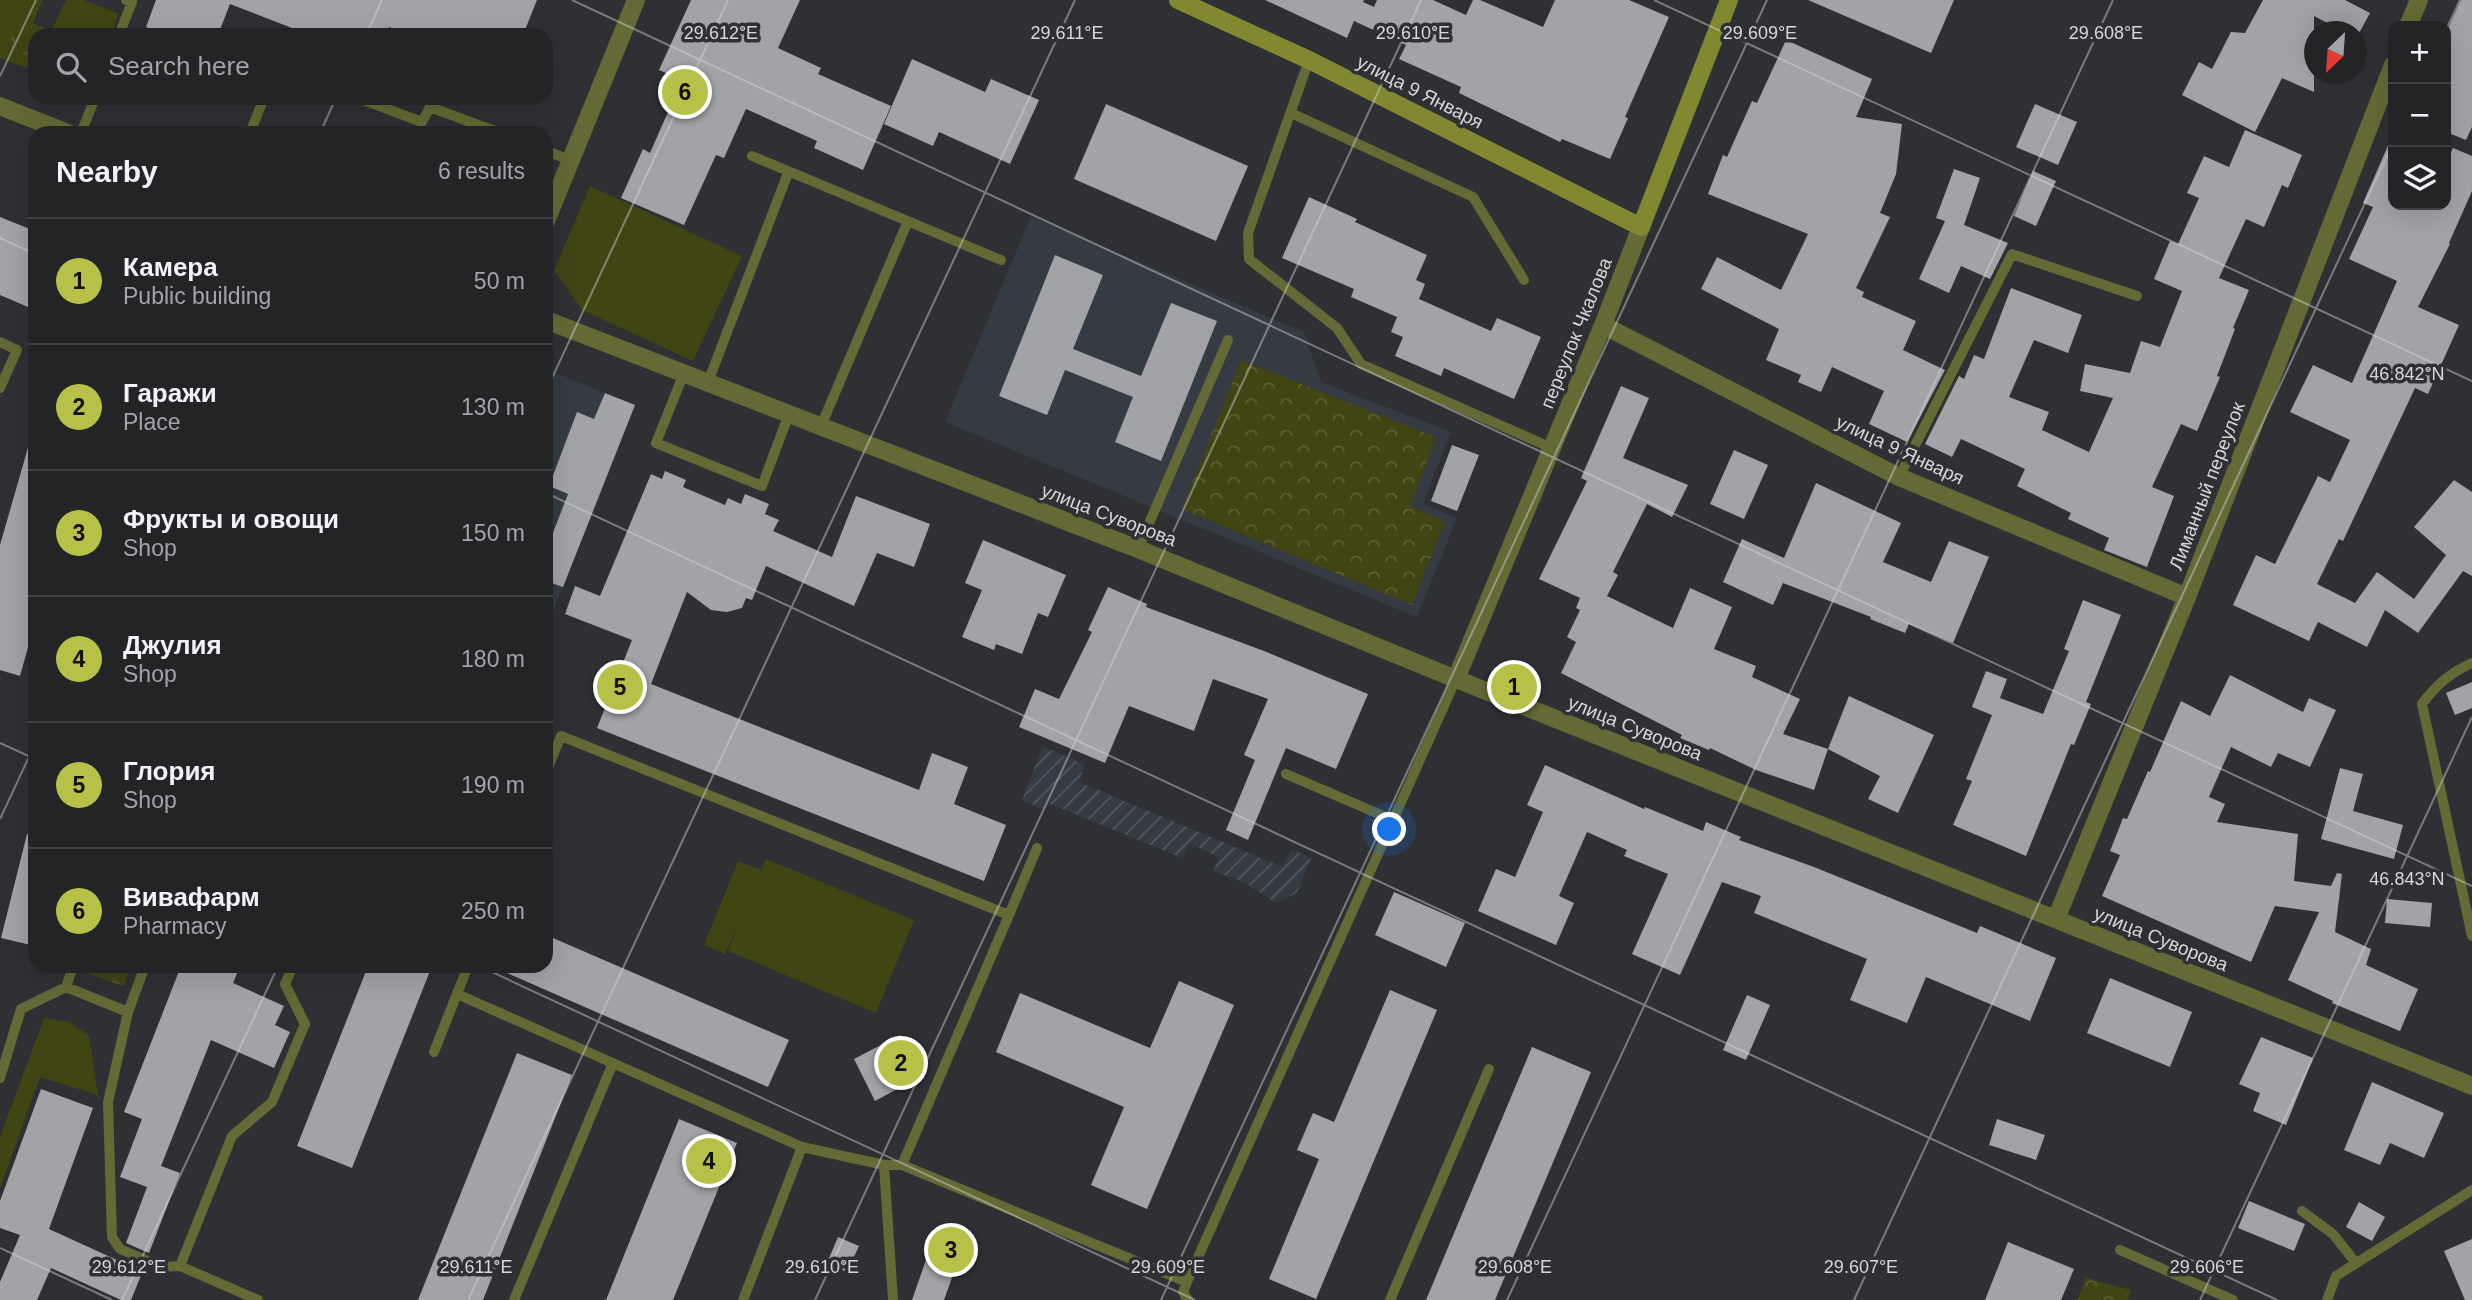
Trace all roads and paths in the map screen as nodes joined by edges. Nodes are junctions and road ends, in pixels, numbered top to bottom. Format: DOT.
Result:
graph roads {
  1 [pos="126,0"];
  2 [pos="1178,0"];
  3 [pos="1729,0"];
  4 [pos="2419,0"];
  5 [pos="633,1"];
  6 [pos="2411,21"];
  7 [pos="122,28"];
  8 [pos="1310,60"];
  9 [pos="2388,78"];
  10 [pos="92,105"];
  11 [pos="261,105"];
  12 [pos="377,105"];
  13 [pos="0,106"];
  14 [pos="1291,113"];
  15 [pos="50,126"];
  16 [pos="84,126"];
  17 [pos="253,126"];
  18 [pos="481,126"];
  19 [pos="553,154"];
  20 [pos="751,156"];
  21 [pos="571,160"];
  22 [pos="788,173"];
  23 [pos="553,204"];
  24 [pos="908,222"];
  25 [pos="1641,227"];
  26 [pos="1001,260"];
  27 [pos="1524,280"];
  28 [pos="2137,296"];
  29 [pos="553,323"];
  30 [pos="1603,325"];
  31 [pos="1228,340"];
  32 [pos="0,342"];
  33 [pos="684,373"];
  34 [pos="708,382"];
  35 [pos="0,388"];
  36 [pos="789,414"];
  37 [pos="821,426"];
  38 [pos="1552,448"];
  39 [pos="1899,477"];
  40 [pos="1138,549"];
  41 [pos="2187,597"];
  42 [pos="2472,663"];
  43 [pos="1456,679"];
  44 [pos="553,755"];
  45 [pos="1286,774"];
  46 [pos="1392,820"];
  47 [pos="1037,848"];
  48 [pos="1009,915"];
  49 [pos="2056,919"];
  50 [pos="2472,936"];
  51 [pos="70,973"];
  52 [pos="142,973"];
  53 [pos="290,973"];
  54 [pos="465,973"];
  55 [pos="65,987"];
  56 [pos="457,994"];
  57 [pos="128,1012"];
  58 [pos="434,1052"];
  59 [pos="613,1063"];
  60 [pos="1489,1069"];
  61 [pos="0,1078"];
  62 [pos="2472,1086"];
  63 [pos="802,1147"];
  64 [pos="884,1165"];
  65 [pos="902,1165"];
  66 [pos="2472,1190"];
  67 [pos="2302,1211"];
  68 [pos="2120,1250"];
  69 [pos="2356,1263"];
  70 [pos="180,1266"];
  71 [pos="1187,1282"];
  72 [pos="258,1300"];
  73 [pos="514,1300"];
  74 [pos="744,1300"];
  75 [pos="893,1300"];
  76 [pos="1188,1300"];
  77 [pos="1390,1300"];
  78 [pos="2233,1300"];
  79 [pos="2327,1300"];
  1 -- 7 [label="lane"];
  2 -- 8 [label="street, улица 9 Января"];
  3 -- 25 [label="street, переулок Чкалова"];
  4 -- 6 [label="street"];
  5 -- 21 [label="street"];
  8 -- 14 [label="lane"];
  8 -- 25 [label="street, улица 9 Января"];
  9 -- 41 [label="street, Лиманный переулок"];
  10 -- 16 [label="lane"];
  11 -- 17 [label="lane"];
  12 -- 18 [label="lane"];
  13 -- 15 [label="street"];
  14 -- 27 [label="lane"];
  14 -- 38 [label="lane"];
  19 -- 21 [label="lane"];
  20 -- 22 [label="lane"];
  21 -- 23 [label="street"];
  22 -- 24 [label="lane"];
  22 -- 34 [label="lane"];
  24 -- 26 [label="lane"];
  24 -- 37 [label="lane"];
  25 -- 30 [label="street, переулок Чкалова"];
  28 -- 39 [label="lane"];
  29 -- 33 [label="street, улица Суворова"];
  30 -- 38 [label="street, переулок Чкалова"];
  30 -- 39 [label="street, улица 9 Января"];
  31 -- 40 [label="lane"];
  32 -- 35 [label="lane"];
  33 -- 34 [label="street, улица Суворова"];
  33 -- 36 [label="lane"];
  34 -- 36 [label="street, улица Суворова"];
  36 -- 37 [label="street, улица Суворова"];
  37 -- 40 [label="street, улица Суворова"];
  38 -- 43 [label="street, переулок Чкалова"];
  39 -- 41 [label="street, улица 9 Января"];
  40 -- 43 [label="street, улица Суворова"];
  41 -- 49 [label="street, Лиманный переулок"];
  42 -- 50 [label="lane"];
  43 -- 46 [label="lane"];
  43 -- 49 [label="street, улица Суворова"];
  44 -- 48 [label="lane"];
  45 -- 46 [label="lane"];
  46 -- 71 [label="lane"];
  47 -- 48 [label="lane"];
  48 -- 65 [label="lane"];
  49 -- 62 [label="street, улица Суворова"];
  51 -- 55 [label="lane"];
  52 -- 57 [label="lane"];
  53 -- 70 [label="lane"];
  54 -- 56 [label="lane"];
  55 -- 57 [label="lane"];
  55 -- 61 [label="lane"];
  56 -- 58 [label="lane"];
  56 -- 59 [label="lane"];
  57 -- 70 [label="lane"];
  59 -- 63 [label="lane"];
  59 -- 73 [label="lane"];
  60 -- 77 [label="lane"];
  63 -- 64 [label="lane"];
  63 -- 74 [label="lane"];
  64 -- 65 [label="lane"];
  64 -- 75 [label="lane"];
  65 -- 71 [label="lane"];
  66 -- 69 [label="lane"];
  67 -- 69 [label="lane"];
  68 -- 78 [label="lane"];
  69 -- 79 [label="lane"];
  70 -- 72 [label="lane"];
  71 -- 76 [label="lane"];
}
